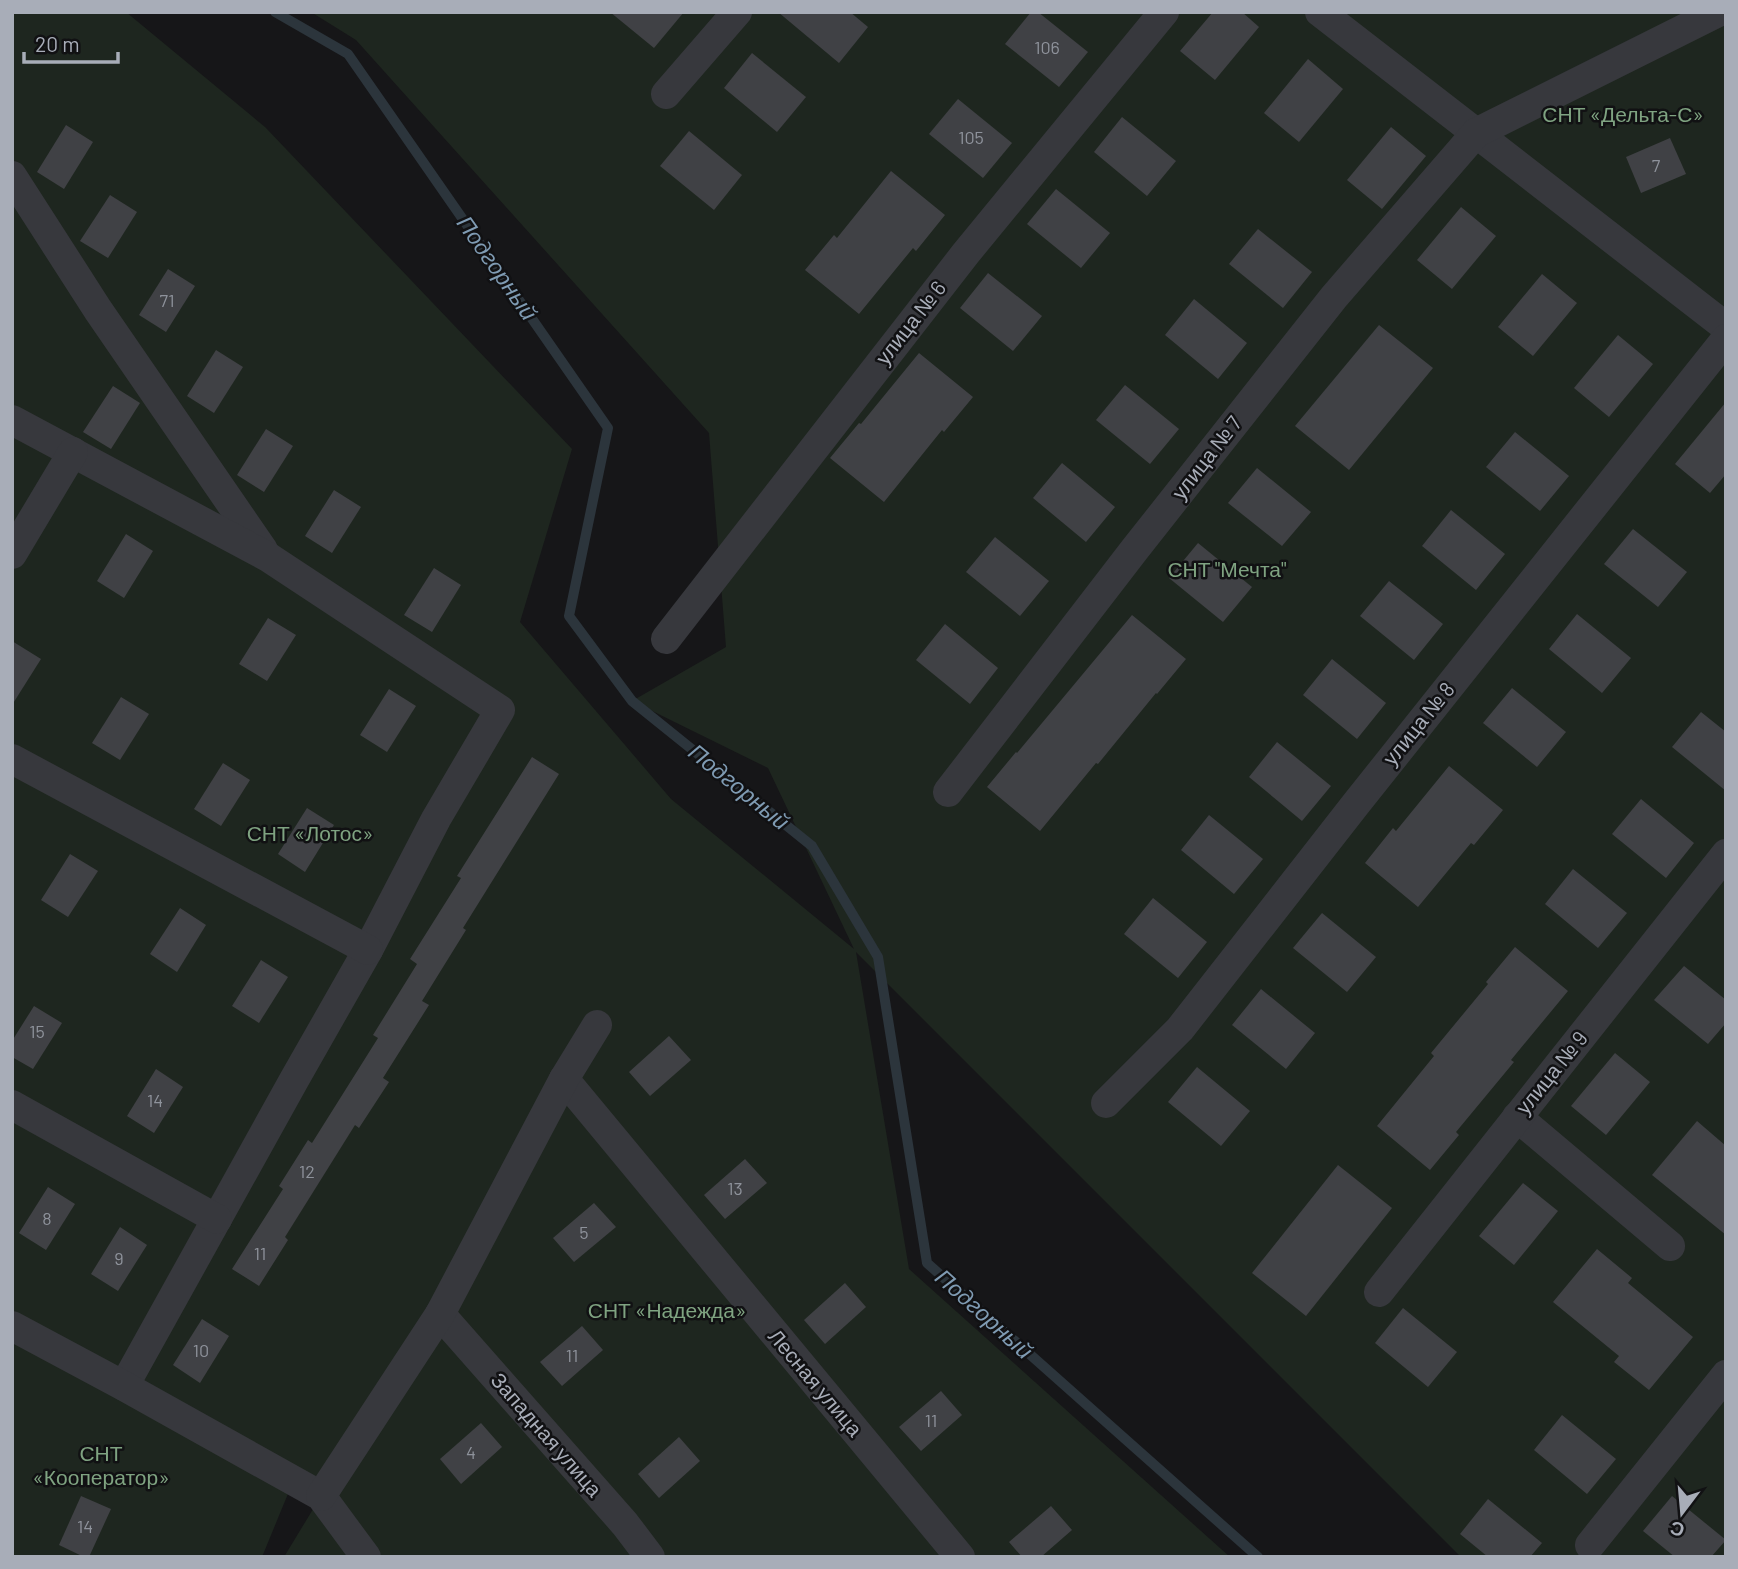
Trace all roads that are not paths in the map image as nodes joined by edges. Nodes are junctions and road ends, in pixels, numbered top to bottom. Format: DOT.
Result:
graph roads {
  1 [pos="737,12"];
  2 [pos="1164,12"];
  3 [pos="1320,12"];
  4 [pos="1717,12"];
  5 [pos="666,94"];
  6 [pos="1476,133"];
  7 [pos="12,176"];
  8 [pos="1726,327"];
  9 [pos="1726,339"];
  10 [pos="12,420"];
  11 [pos="73,452"];
  12 [pos="12,554"];
  13 [pos="268,557"];
  14 [pos="666,639"];
  15 [pos="12,759"];
  16 [pos="948,792"];
  17 [pos="1726,854"];
  18 [pos="368,950"];
  19 [pos="597,1025"];
  20 [pos="564,1079"];
  21 [pos="1106,1103"];
  22 [pos="12,1105"];
  23 [pos="1517,1117"];
  24 [pos="217,1219"];
  25 [pos="1670,1247"];
  26 [pos="1379,1292"];
  27 [pos="440,1314"];
  28 [pos="12,1326"];
  29 [pos="1726,1375"];
  30 [pos="124,1386"];
  31 [pos="321,1496"];
  32 [pos="1590,1545"];
  33 [pos="366,1557"];
  34 [pos="650,1557"];
  35 [pos="960,1557"];
  1 -- 5 [label="street"];
  2 -- 14 [label="street, улица № 6"];
  3 -- 6 [label="street"];
  4 -- 6 [label="street"];
  6 -- 8 [label="street"];
  6 -- 16 [label="street, улица № 7"];
  7 -- 13 [label="street"];
  9 -- 21 [label="street, улица № 8"];
  10 -- 11 [label="street"];
  11 -- 12 [label="street"];
  11 -- 13 [label="street"];
  13 -- 18 [label="street"];
  15 -- 18 [label="street"];
  17 -- 23 [label="street, улица № 9"];
  18 -- 24 [label="street"];
  19 -- 20 [label="street"];
  20 -- 27 [label="street"];
  20 -- 35 [label="street, Лесная улица"];
  22 -- 24 [label="street"];
  23 -- 25 [label="street"];
  23 -- 26 [label="street, улица № 9"];
  24 -- 30 [label="street"];
  27 -- 31 [label="street"];
  27 -- 34 [label="street, Западная улица"];
  28 -- 30 [label="street"];
  29 -- 32 [label="street"];
  30 -- 31 [label="street"];
  31 -- 33 [label="street"];
}
